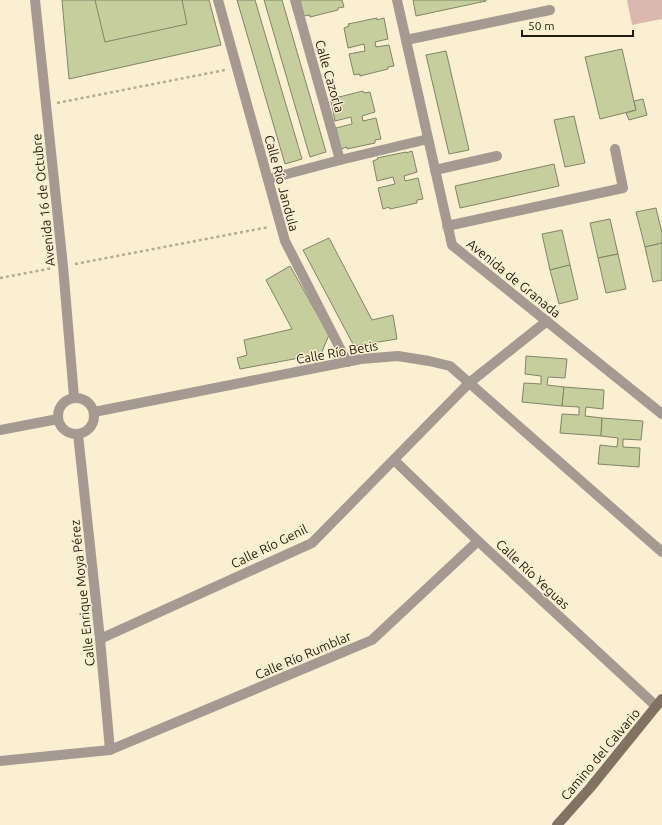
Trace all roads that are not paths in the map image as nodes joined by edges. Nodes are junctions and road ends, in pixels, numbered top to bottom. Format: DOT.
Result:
graph roads {
  1 [pos="36,0"];
  2 [pos="218,0"];
  3 [pos="295,0"];
  4 [pos="397,0"];
  5 [pos="550,10"];
  6 [pos="406,40"];
  7 [pos="428,139"];
  8 [pos="615,149"];
  9 [pos="497,156"];
  10 [pos="340,160"];
  11 [pos="435,170"];
  12 [pos="268,179"];
  13 [pos="447,226"];
  14 [pos="547,321"];
  15 [pos="347,362"];
  16 [pos="469,383"];
  17 [pos="74,398"];
  18 [pos="94,412"];
  19 [pos="662,414"];
  20 [pos="58,419"];
  21 [pos="0,430"];
  22 [pos="78,434"];
  23 [pos="394,460"];
  24 [pos="478,541"];
  25 [pos="662,552"];
  26 [pos="100,639"];
  27 [pos="659,702"];
  28 [pos="110,750"];
  29 [pos="0,760"];
  30 [pos="557,825"];
  1 -- 17 [label="street, Avenida 16 de Octubre"];
  2 -- 12 [label="street, Calle Río Jandula"];
  3 -- 10 [label="street, Calle Cazorla"];
  4 -- 6 [label="street, Avenida de Granada"];
  5 -- 6 [label="street"];
  6 -- 7 [label="street, Avenida de Granada"];
  7 -- 10 [label="street"];
  7 -- 11 [label="street, Avenida de Granada"];
  8 -- 13 [label="street"];
  9 -- 11 [label="street"];
  10 -- 12 [label="street"];
  11 -- 13 [label="street, Avenida de Granada"];
  12 -- 15 [label="street, Calle Río Jandula"];
  13 -- 14 [label="street, Avenida de Granada"];
  14 -- 16 [label="street, Calle Río Genil"];
  14 -- 19 [label="street, Avenida de Granada"];
  15 -- 16 [label="street, Calle Río Betis"];
  15 -- 18 [label="street, Calle Río Betis"];
  16 -- 23 [label="street, Calle Río Genil"];
  16 -- 25 [label="street, Calle Río Betis"];
  17 -- 18 [label="street"];
  17 -- 20 [label="street"];
  18 -- 22 [label="street"];
  20 -- 21 [label="street"];
  20 -- 22 [label="street"];
  22 -- 26 [label="street, Calle Enrique Moya Pérez"];
  23 -- 24 [label="street, Calle Río Yeguas"];
  23 -- 26 [label="street, Calle Río Genil"];
  24 -- 27 [label="street, Calle Río Yeguas"];
  24 -- 28 [label="street, Calle Río Rumblar"];
  26 -- 28 [label="street, Calle Enrique Moya Pérez"];
  27 -- 30 [label="street, Camino del Calvario"];
  28 -- 29 [label="street, Calle Río Rumblar"];
}
